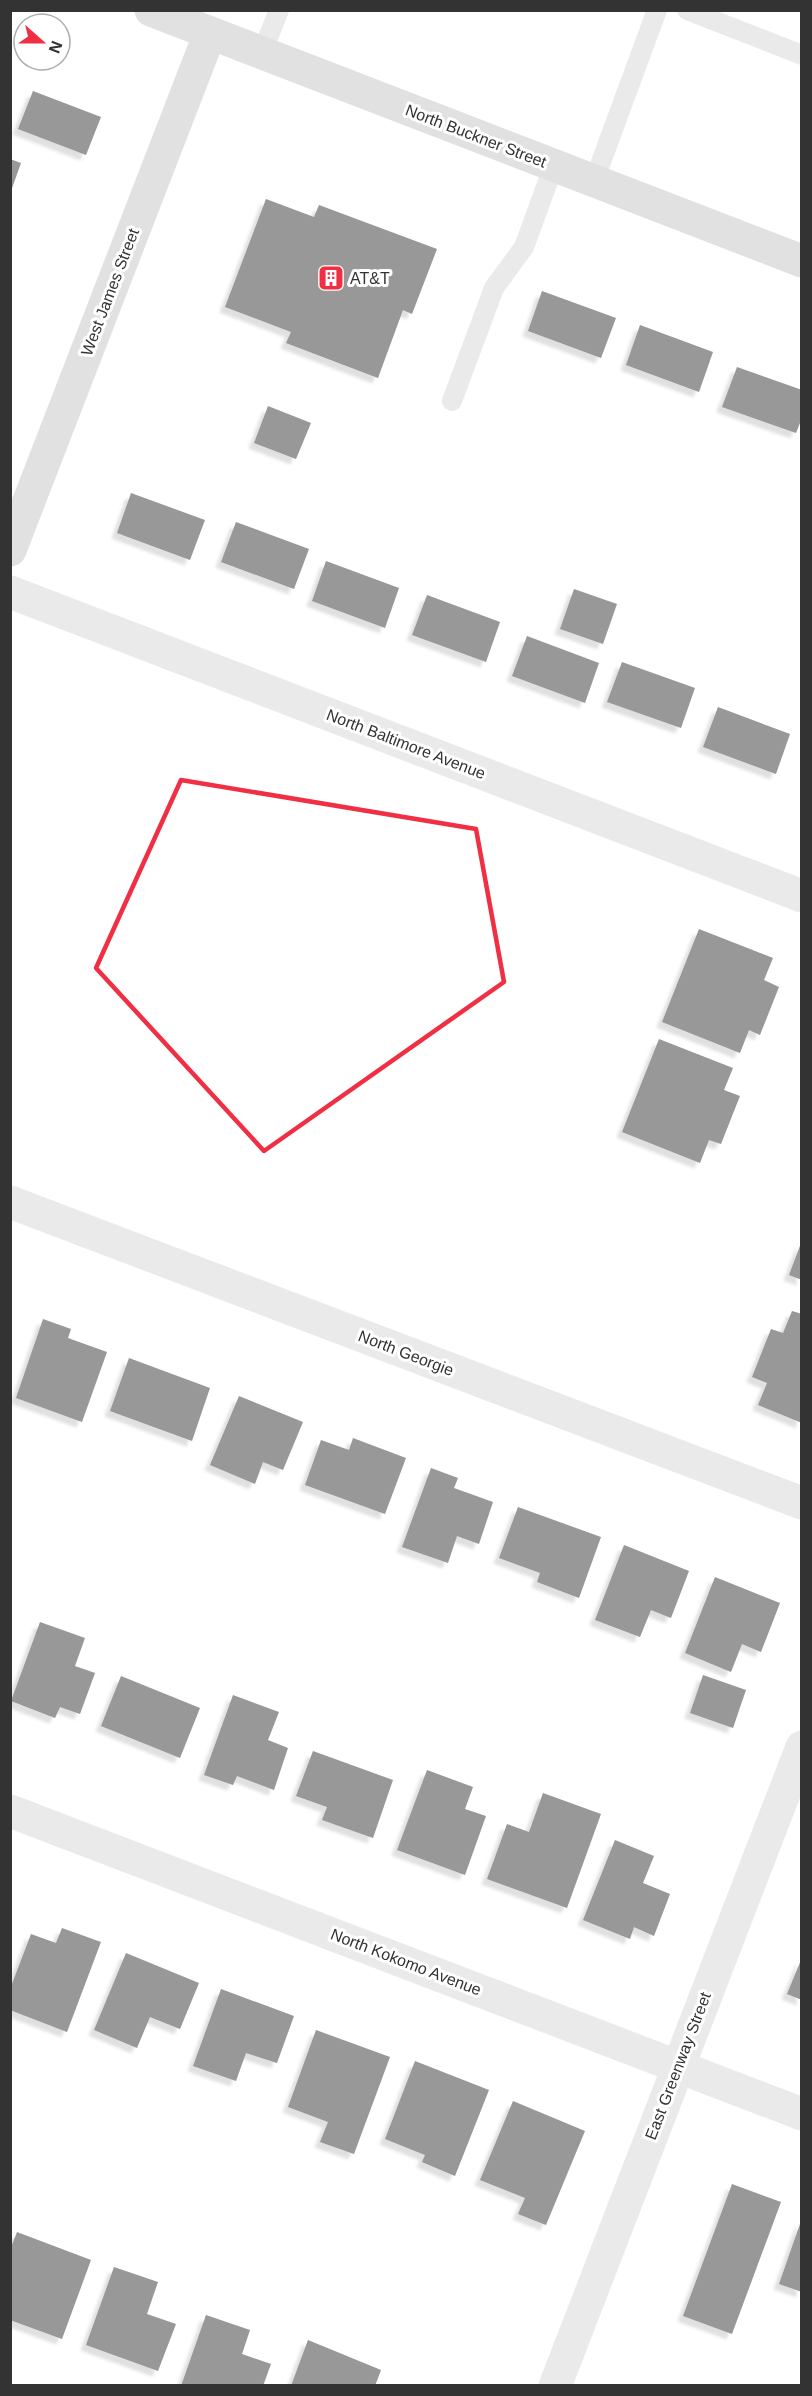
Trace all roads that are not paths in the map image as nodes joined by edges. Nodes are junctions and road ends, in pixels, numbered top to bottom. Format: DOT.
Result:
graph roads {
  1 [pos="151,10"];
  2 [pos="279,10"];
  3 [pos="657,10"];
  4 [pos="687,10"];
  5 [pos="210,33"];
  6 [pos="262,53"];
  7 [pos="801,55"];
  8 [pos="554,165"];
  9 [pos="594,181"];
  10 [pos="801,261"];
  11 [pos="452,400"];
  12 [pos="10,550"];
  13 [pos="10,592"];
  14 [pos="801,896"];
  15 [pos="10,1202"];
  16 [pos="801,1503"];
  17 [pos="801,1747"];
  18 [pos="10,1811"];
  19 [pos="679,2066"];
  20 [pos="801,2114"];
  21 [pos="555,2385"];
  1 -- 5 [label="main road, North Buckner Street"];
  2 -- 6 [label="lane"];
  3 -- 9 [label="lane"];
  4 -- 7 [label="lane"];
  5 -- 6 [label="main road, North Buckner Street"];
  5 -- 12 [label="main road, West James Street"];
  6 -- 8 [label="main road, North Buckner Street"];
  8 -- 9 [label="main road, North Buckner Street"];
  8 -- 11 [label="lane"];
  9 -- 10 [label="main road, North Buckner Street"];
  13 -- 14 [label="street, North Baltimore Avenue"];
  15 -- 16 [label="street, North Georgie"];
  17 -- 19 [label="street, East Greenway Street"];
  18 -- 19 [label="street, North Kokomo Avenue"];
  19 -- 20 [label="street, North Kokomo Avenue"];
  19 -- 21 [label="street, East Greenway Street"];
}
